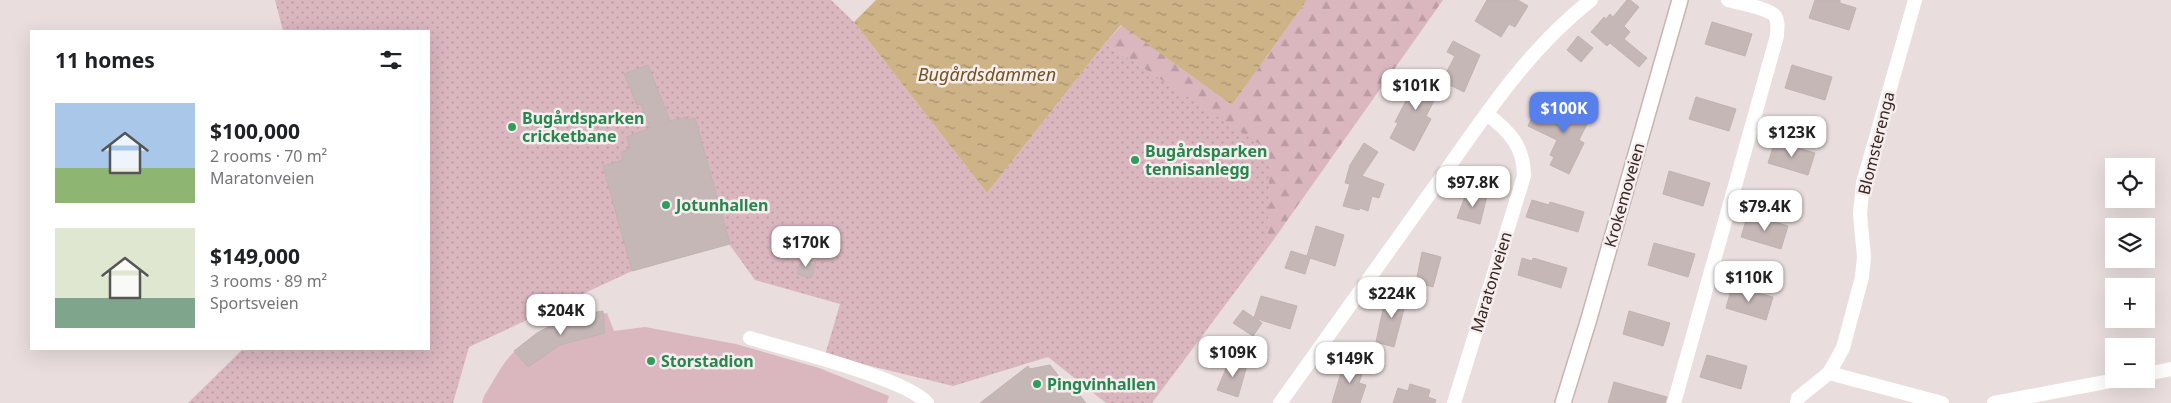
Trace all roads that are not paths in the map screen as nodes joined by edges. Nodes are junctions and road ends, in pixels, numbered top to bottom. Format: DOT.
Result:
graph roads {
  1 [pos="1591,0"];
  2 [pos="1680,0"];
  3 [pos="1728,0"];
  4 [pos="1915,0"];
  5 [pos="1487,114"];
  6 [pos="750,338"];
  7 [pos="2171,369"];
  8 [pos="2155,372"];
  9 [pos="1829,373"];
  10 [pos="2105,382"];
  11 [pos="1566,399"];
  12 [pos="927,403"];
  13 [pos="1280,403"];
  14 [pos="1454,403"];
  15 [pos="1674,403"];
  16 [pos="1797,403"];
  17 [pos="1942,403"];
  18 [pos="1994,403"];
  1 -- 5 [label="street"];
  2 -- 11 [label="main road, Krokemoveien"];
  3 -- 15 [label="street"];
  4 -- 9 [label="street, Blomsterenga"];
  5 -- 13 [label="street"];
  5 -- 14 [label="street, Maratonveien"];
  6 -- 12 [label="street"];
  7 -- 8 [label="street"];
  9 -- 16 [label="street, Blomsterenga"];
  9 -- 17 [label="street"];
  10 -- 18 [label="street"];
}
